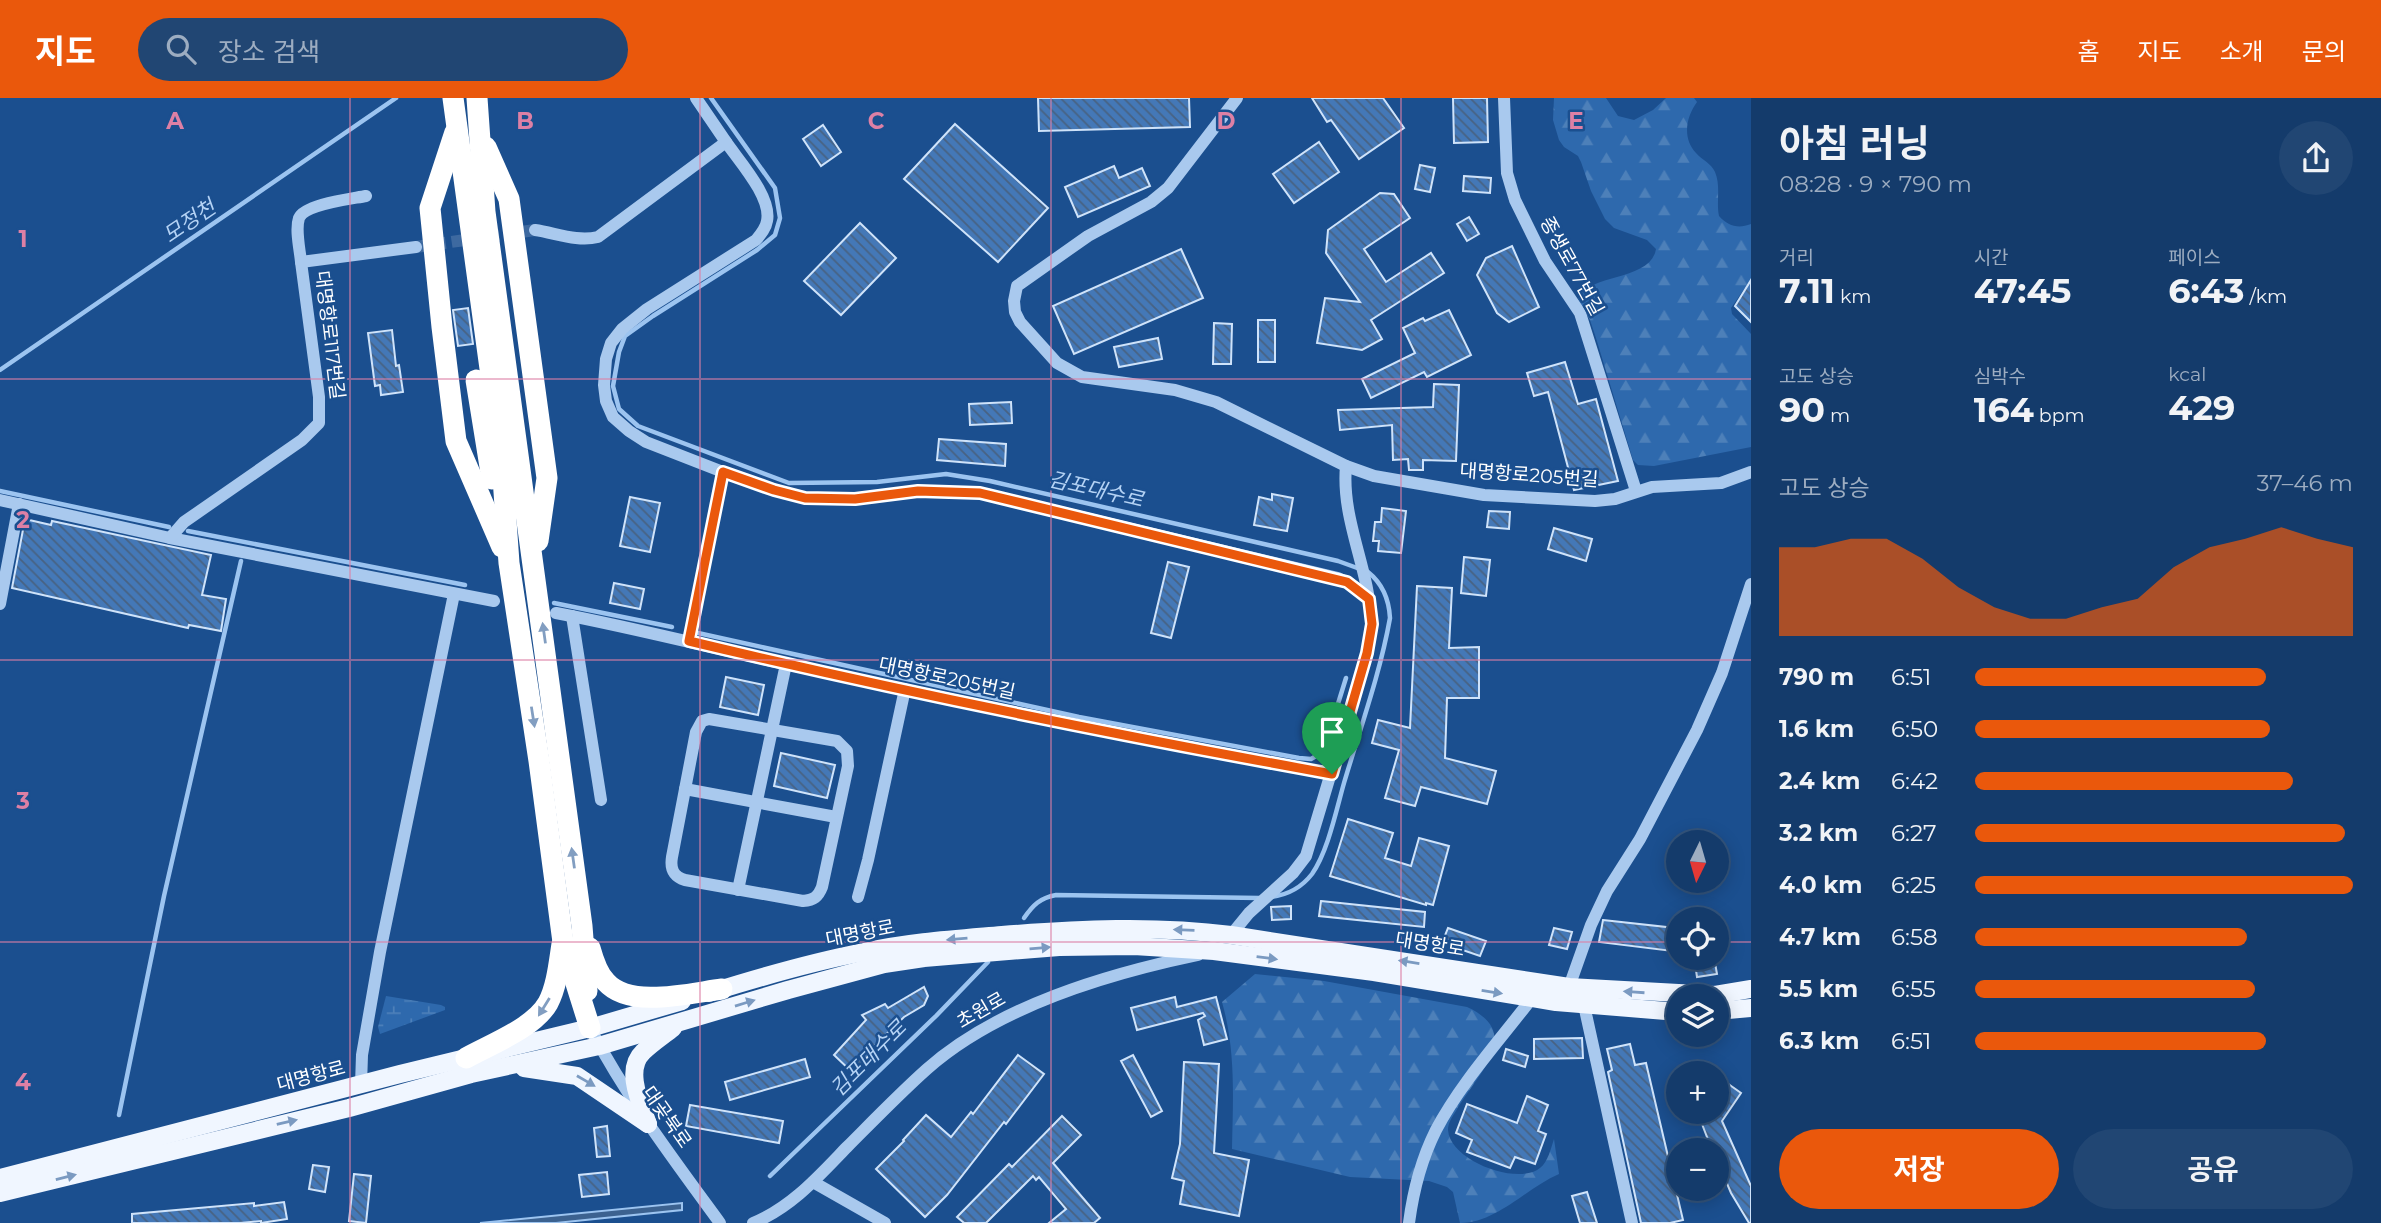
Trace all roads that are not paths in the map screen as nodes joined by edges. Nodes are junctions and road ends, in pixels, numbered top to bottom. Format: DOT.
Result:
graph roads {
  1 [pos="477,98"];
  2 [pos="696,98"];
  3 [pos="1237,98"];
  4 [pos="1504,98"];
  5 [pos="454,114"];
  6 [pos="726,142"];
  7 [pos="366,196"];
  8 [pos="535,230"];
  9 [pos="416,247"];
  10 [pos="301,262"];
  11 [pos="1346,466"];
  12 [pos="723,472"];
  13 [pos="1751,472"];
  14 [pos="1636,491"];
  15 [pos="0,500"];
  16 [pos="19,504"];
  17 [pos="170,538"];
  18 [pos="509,563"];
  19 [pos="1751,584"];
  20 [pos="454,594"];
  21 [pos="1369,599"];
  22 [pos="494,601"];
  23 [pos="0,604"];
  24 [pos="556,613"];
  25 [pos="572,616"];
  26 [pos="689,641"];
  27 [pos="786,664"];
  28 [pos="905,689"];
  29 [pos="771,729"];
  30 [pos="1332,774"];
  31 [pos="685,789"];
  32 [pos="601,800"];
  33 [pos="756,802"];
  34 [pos="836,817"];
  35 [pos="738,890"];
  36 [pos="858,897"];
  37 [pos="582,926"];
  38 [pos="1231,935"];
  39 [pos="563,942"];
  40 [pos="1134,946"];
  41 [pos="1214,951"];
  42 [pos="1128,972"];
  43 [pos="1569,987"];
  44 [pos="722,989"];
  45 [pos="1751,989"];
  46 [pos="1532,998"];
  47 [pos="1584,1005"];
  48 [pos="1751,1007"];
  49 [pos="1729,1010"];
  50 [pos="1666,1011"];
  51 [pos="680,1023"];
  52 [pos="594,1037"];
  53 [pos="469,1066"];
  54 [pos="361,1084"];
  55 [pos="648,1125"];
  56 [pos="0,1178"];
  57 [pos="813,1182"];
  58 [pos="0,1193"];
  59 [pos="720,1223"];
  60 [pos="753,1223"];
  61 [pos="884,1223"];
  62 [pos="1409,1223"];
  63 [pos="1632,1223"];
  37 -- 1 [label="highway, one-way"];
  2 -- 6 [label="street"];
  3 -- 11 [label="street, 대명항로205번길"];
  4 -- 14 [label="street, 종생로77번길"];
  5 -- 18 [label="highway"];
  5 -- 18 [label="highway"];
  6 -- 8 [label="street"];
  6 -- 12 [label="street"];
  7 -- 10 [label="street"];
  9 -- 10 [label="street, 대명항로117번길"];
  10 -- 17 [label="street, 대명항로117번길"];
  11 -- 14 [label="street, 대명항로205번길"];
  11 -- 21 [label="street"];
  12 -- 21 [label="street"];
  12 -- 26 [label="street"];
  13 -- 14 [label="street, 대명항로205번길"];
  15 -- 16 [label="street"];
  16 -- 17 [label="street"];
  16 -- 23 [label="street"];
  17 -- 20 [label="street"];
  18 -- 39 [label="highway, one-way"];
  19 -- 43 [label="street"];
  20 -- 22 [label="street"];
  20 -- 54 [label="street"];
  21 -- 30 [label="street"];
  24 -- 25 [label="street, 대명항로205번길"];
  25 -- 26 [label="street, 대명항로205번길"];
  25 -- 32 [label="street"];
  26 -- 27 [label="street, 대명항로205번길"];
  27 -- 28 [label="street, 대명항로205번길"];
  27 -- 29 [label="street"];
  28 -- 30 [label="street, 대명항로205번길"];
  28 -- 36 [label="street"];
  29 -- 31 [label="street"];
  29 -- 33 [label="street"];
  29 -- 34 [label="street"];
  30 -- 38 [label="street"];
  31 -- 33 [label="street"];
  31 -- 35 [label="street"];
  33 -- 34 [label="street"];
  33 -- 35 [label="street"];
  34 -- 35 [label="street"];
  37 -- 44 [label="highway"];
  37 -- 52 [label="highway"];
  43 -- 38 [label="main road, 대명항로, one-way"];
  38 -- 44 [label="main road, 대명항로, one-way"];
  39 -- 52 [label="highway"];
  39 -- 53 [label="highway, one-way"];
  40 -- 41 [label="main road, 대명항로"];
  40 -- 42 [label="street"];
  51 -- 40 [label="main road, 대명항로, one-way"];
  41 -- 42 [label="street, 초원로"];
  41 -- 46 [label="main road, 대명항로, one-way"];
  42 -- 57 [label="street, 초원로"];
  45 -- 43 [label="main road, 대명항로, one-way"];
  44 -- 52 [label="main road, 대명항로"];
  46 -- 47 [label="main road, 대명항로"];
  46 -- 62 [label="street"];
  47 -- 50 [label="main road, 대명항로"];
  47 -- 63 [label="street"];
  48 -- 49 [label="main road"];
  51 -- 52 [label="main road, 대명항로"];
  51 -- 55 [label="main road"];
  52 -- 53 [label="main road, 대명항로"];
  52 -- 55 [label="street, 대곶북로"];
  53 -- 54 [label="main road, 대명항로"];
  53 -- 55 [label="main road, one-way"];
  58 -- 53 [label="main road, 대명항로, one-way"];
  54 -- 56 [label="main road, 대명항로"];
  55 -- 59 [label="street, 대곶북로"];
  57 -- 60 [label="street, 초원로"];
  57 -- 61 [label="street"];
}
